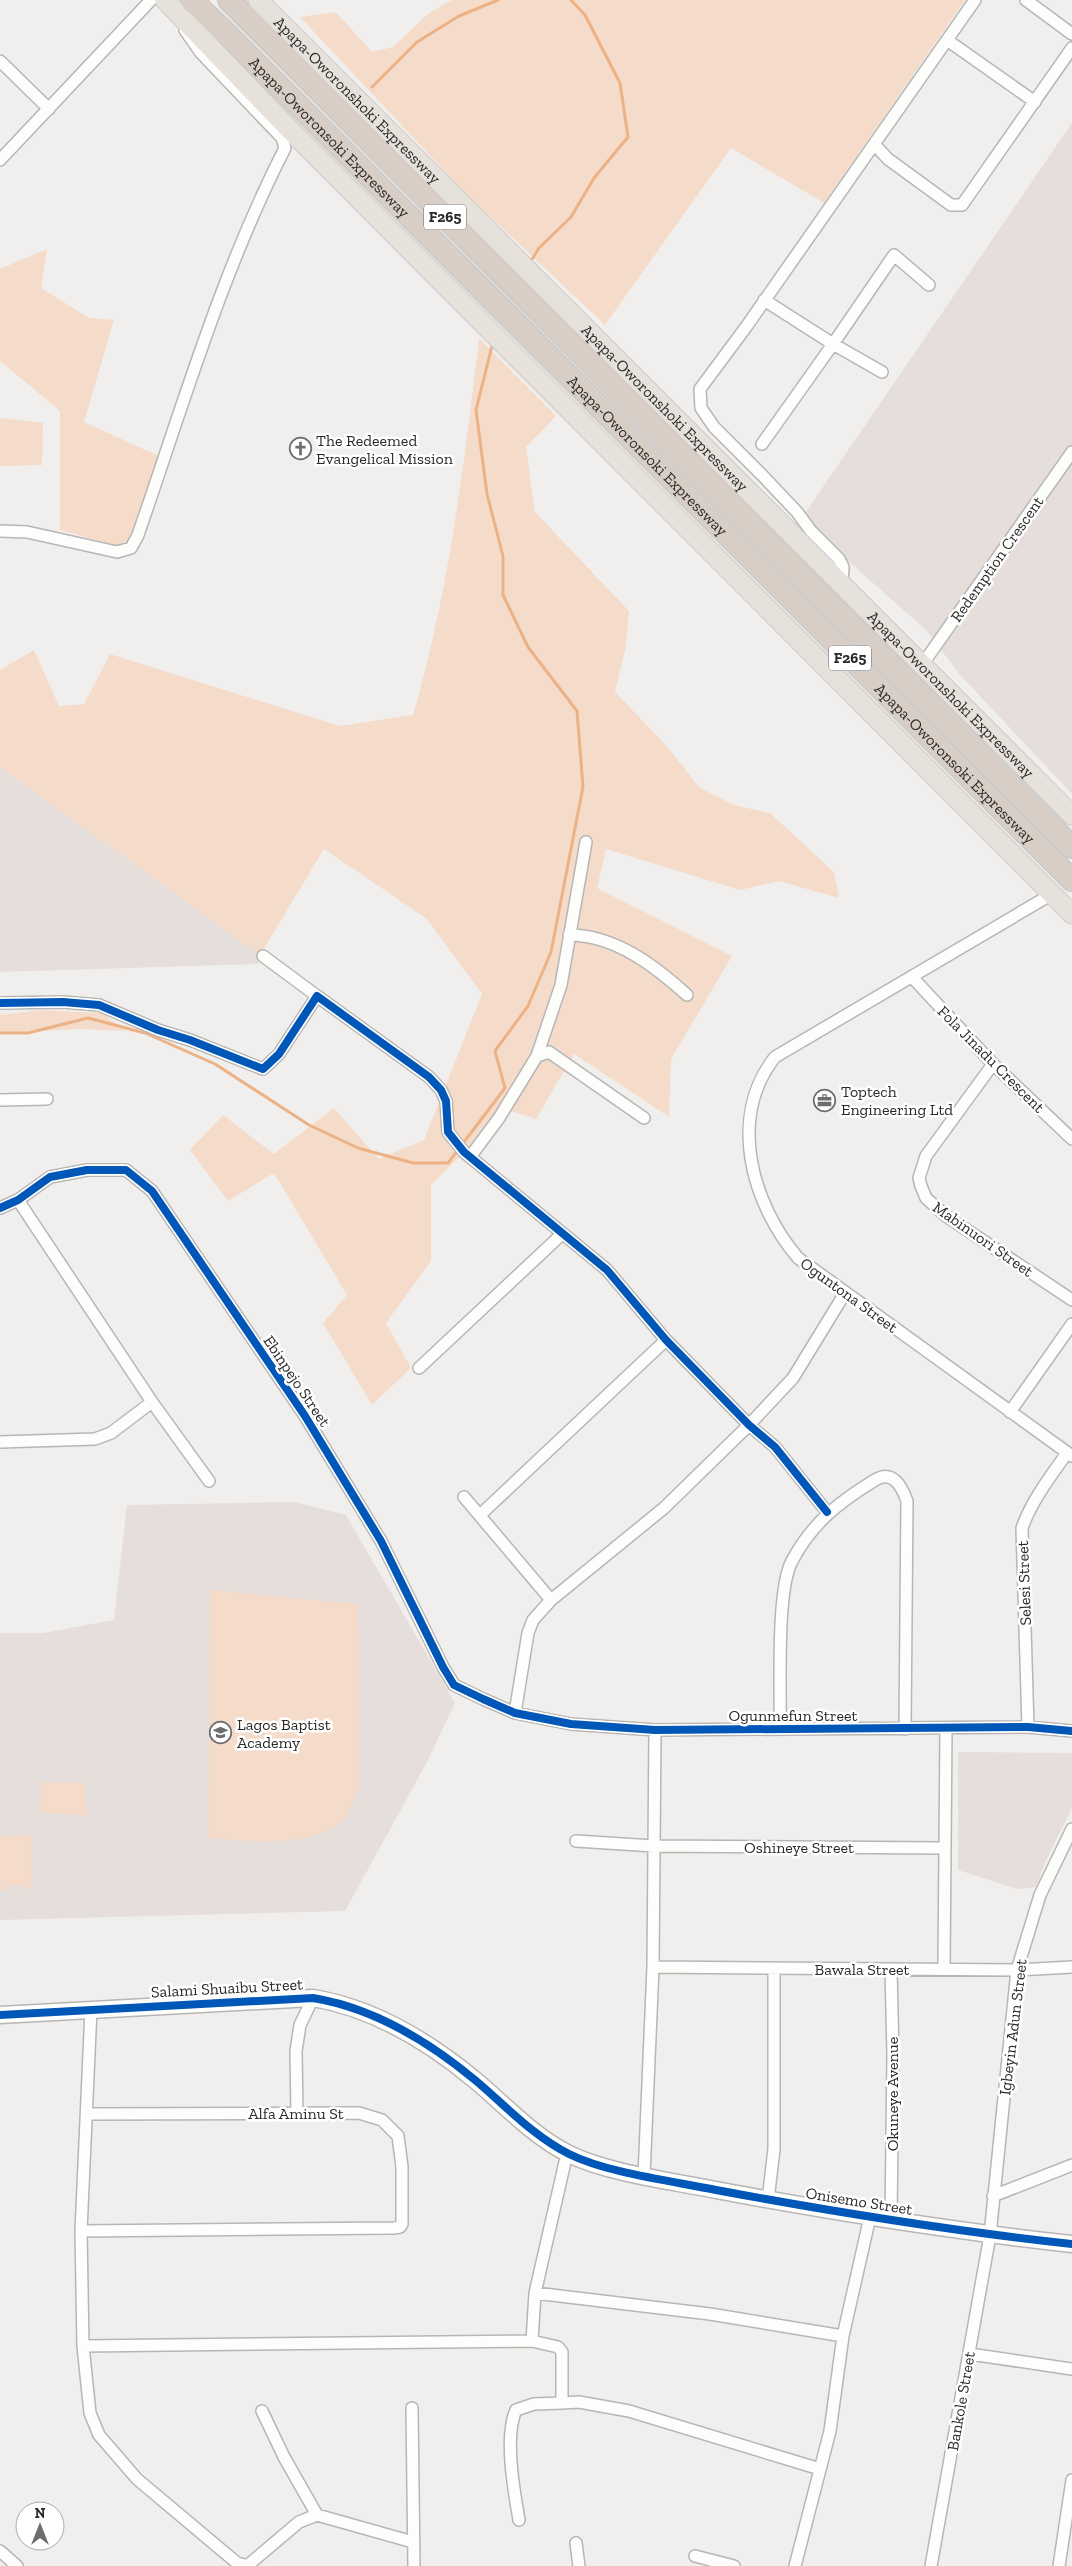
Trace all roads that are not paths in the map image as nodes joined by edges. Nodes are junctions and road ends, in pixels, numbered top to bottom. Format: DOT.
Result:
graph roads {
  1 [pos="151,0"];
  2 [pos="165,0"];
  3 [pos="975,0"];
  4 [pos="1026,0"];
  5 [pos="240,3"];
  6 [pos="186,9"];
  7 [pos="1072,34"];
  8 [pos="948,40"];
  9 [pos="1072,48"];
  10 [pos="0,61"];
  11 [pos="1035,102"];
  12 [pos="49,109"];
  13 [pos="875,145"];
  14 [pos="0,160"];
  15 [pos="929,285"];
  16 [pos="764,300"];
  17 [pos="833,344"];
  18 [pos="882,372"];
  19 [pos="762,444"];
  20 [pos="1072,452"];
  21 [pos="0,531"];
  22 [pos="842,585"];
  23 [pos="922,665"];
  24 [pos="1072,815"];
  25 [pos="586,842"];
  26 [pos="1072,847"];
  27 [pos="1072,880"];
  28 [pos="1052,894"];
  29 [pos="1072,914"];
  30 [pos="569,935"];
  31 [pos="263,956"];
  32 [pos="912,977"];
  33 [pos="687,995"];
  34 [pos="317,996"];
  35 [pos="0,1002"];
  36 [pos="538,1056"];
  37 [pos="993,1064"];
  38 [pos="48,1099"];
  39 [pos="0,1100"];
  40 [pos="644,1118"];
  41 [pos="1072,1139"];
  42 [pos="467,1155"];
  43 [pos="18,1200"];
  44 [pos="0,1208"];
  45 [pos="562,1234"];
  46 [pos="845,1293"];
  47 [pos="1072,1300"];
  48 [pos="1072,1324"];
  49 [pos="666,1340"];
  50 [pos="419,1368"];
  51 [pos="152,1402"];
  52 [pos="1010,1412"];
  53 [pos="749,1425"];
  54 [pos="0,1442"];
  55 [pos="1070,1455"];
  56 [pos="209,1482"];
  57 [pos="464,1497"];
  58 [pos="827,1512"];
  59 [pos="480,1515"];
  60 [pos="551,1600"];
  61 [pos="515,1713"];
  62 [pos="1028,1727"];
  63 [pos="780,1728"];
  64 [pos="946,1728"];
  65 [pos="905,1729"];
  66 [pos="656,1730"];
  67 [pos="1072,1730"];
  68 [pos="1072,1829"];
  69 [pos="576,1841"];
  70 [pos="654,1846"];
  71 [pos="944,1848"];
  72 [pos="653,1966"];
  73 [pos="1072,1966"];
  74 [pos="774,1968"];
  75 [pos="944,1968"];
  76 [pos="891,1969"];
  77 [pos="1017,1970"];
  78 [pos="313,1998"];
  79 [pos="91,2009"];
  80 [pos="0,2015"];
  81 [pos="297,2112"];
  82 [pos="88,2114"];
  83 [pos="569,2154"];
  84 [pos="1072,2165"];
  85 [pos="644,2176"];
  86 [pos="994,2196"];
  87 [pos="768,2200"];
  88 [pos="870,2217"];
  89 [pos="891,2219"];
  90 [pos="82,2231"];
  91 [pos="990,2235"];
  92 [pos="1072,2244"];
  93 [pos="535,2293"];
  94 [pos="843,2336"];
  95 [pos="532,2341"];
  96 [pos="83,2346"];
  97 [pos="970,2354"];
  98 [pos="1072,2369"];
  99 [pos="562,2403"];
  100 [pos="412,2408"];
  101 [pos="262,2411"];
  102 [pos="820,2469"];
  103 [pos="1071,2488"];
  104 [pos="317,2515"];
  105 [pos="519,2520"];
  106 [pos="413,2542"];
  107 [pos="576,2543"];
  108 [pos="695,2556"];
  109 [pos="242,2565"];
  110 [pos="414,2566"];
  111 [pos="579,2566"];
  112 [pos="734,2566"];
  113 [pos="795,2566"];
  114 [pos="931,2566"];
  115 [pos="1059,2566"];
  1 -- 12 [label="street"];
  2 -- 6 [label="main road"];
  3 -- 8 [label="street"];
  4 -- 7 [label="street"];
  5 -- 22 [label="main road, Apapa-Oworonshoki Expressway"];
  5 -- 26 [label="highway, Apapa-Oworonsoki Expressway / F265"];
  6 -- 21 [label="street"];
  6 -- 27 [label="highway, Apapa-Oworonsoki Expressway / F265"];
  6 -- 28 [label="main road, Apapa-Oworonsoki Expressway"];
  8 -- 11 [label="street"];
  8 -- 13 [label="street"];
  9 -- 11 [label="street"];
  10 -- 12 [label="street"];
  11 -- 13 [label="street"];
  12 -- 14 [label="street"];
  13 -- 16 [label="street"];
  15 -- 17 [label="street"];
  16 -- 17 [label="street"];
  16 -- 22 [label="street"];
  17 -- 18 [label="street"];
  17 -- 19 [label="street"];
  20 -- 23 [label="street, Redemption Crescent"];
  22 -- 23 [label="main road, Apapa-Oworonshoki Expressway"];
  23 -- 24 [label="main road, Apapa-Oworonshoki Expressway"];
  25 -- 30 [label="street"];
  28 -- 29 [label="main road, Apapa-Oworonsoki Expressway"];
  28 -- 32 [label="street, Oguntona Street"];
  30 -- 33 [label="street"];
  30 -- 36 [label="street"];
  31 -- 34 [label="street"];
  32 -- 37 [label="street, Fola Jinadu Crescent"];
  32 -- 46 [label="street, Oguntona Street"];
  34 -- 35 [label="street"];
  34 -- 42 [label="street"];
  36 -- 40 [label="street"];
  36 -- 42 [label="street"];
  37 -- 41 [label="street, Fola Jinadu Crescent"];
  37 -- 47 [label="street, Mabinuori Street"];
  38 -- 39 [label="street"];
  42 -- 45 [label="street"];
  43 -- 44 [label="street, Ebinpejo Street"];
  43 -- 51 [label="street"];
  43 -- 61 [label="street, Ebinpejo Street"];
  45 -- 49 [label="street"];
  45 -- 50 [label="street"];
  46 -- 52 [label="street, Oguntona Street"];
  46 -- 53 [label="street"];
  48 -- 52 [label="street"];
  49 -- 53 [label="street"];
  49 -- 59 [label="street"];
  51 -- 54 [label="street"];
  51 -- 56 [label="street"];
  52 -- 55 [label="street, Oguntona Street"];
  53 -- 58 [label="street"];
  53 -- 60 [label="street"];
  55 -- 62 [label="street, Selesi Street"];
  57 -- 59 [label="street"];
  58 -- 63 [label="street"];
  58 -- 65 [label="street"];
  59 -- 60 [label="street"];
  60 -- 61 [label="street"];
  61 -- 66 [label="street, Ogunmefun Street"];
  62 -- 64 [label="street, Ogunmefun Street"];
  62 -- 67 [label="street, Ogunmefun Street"];
  63 -- 65 [label="street, Ogunmefun Street"];
  63 -- 66 [label="street, Ogunmefun Street"];
  64 -- 65 [label="street, Ogunmefun Street"];
  64 -- 71 [label="street"];
  66 -- 70 [label="street"];
  68 -- 77 [label="street, Igbeyin Adun Street"];
  69 -- 70 [label="street, Oshineye Street"];
  70 -- 71 [label="street, Oshineye Street"];
  70 -- 72 [label="street"];
  71 -- 75 [label="street"];
  72 -- 74 [label="street, Bawala Street"];
  72 -- 85 [label="street"];
  73 -- 77 [label="street, Bawala Street"];
  74 -- 76 [label="street, Bawala Street"];
  74 -- 87 [label="street"];
  75 -- 76 [label="street, Bawala Street"];
  75 -- 77 [label="street, Bawala Street"];
  76 -- 89 [label="street, Okuneye Avenue"];
  77 -- 86 [label="street, Igbeyin Adun Street"];
  78 -- 79 [label="street, Salami Shuaibu Street"];
  78 -- 81 [label="street"];
  78 -- 83 [label="street, Salami Shuaibu Street"];
  79 -- 80 [label="street, Salami Shuaibu Street"];
  79 -- 82 [label="street"];
  81 -- 82 [label="street, Alfa Aminu St"];
  81 -- 90 [label="street, Alfa Aminu St"];
  82 -- 90 [label="street"];
  83 -- 85 [label="street, Salami Shuaibu Street"];
  83 -- 93 [label="street"];
  84 -- 86 [label="street"];
  85 -- 87 [label="street, Onisemo Street"];
  86 -- 91 [label="street, Igbeyin Adun Street"];
  87 -- 88 [label="street, Onisemo Street"];
  88 -- 89 [label="street, Onisemo Street"];
  88 -- 94 [label="street"];
  89 -- 91 [label="street, Onisemo Street"];
  90 -- 96 [label="street"];
  91 -- 92 [label="street, Onisemo Street"];
  91 -- 97 [label="street, Bankole Street"];
  93 -- 94 [label="street"];
  93 -- 95 [label="street"];
  94 -- 102 [label="street"];
  95 -- 96 [label="street"];
  95 -- 99 [label="street"];
  96 -- 109 [label="street"];
  97 -- 98 [label="street"];
  97 -- 114 [label="street, Bankole Street"];
  99 -- 102 [label="street"];
  99 -- 105 [label="street"];
  100 -- 106 [label="street"];
  101 -- 104 [label="street"];
  102 -- 113 [label="street"];
  103 -- 115 [label="street"];
  104 -- 106 [label="street"];
  104 -- 109 [label="street"];
  106 -- 110 [label="street"];
  107 -- 111 [label="street"];
  108 -- 112 [label="street"];
}
